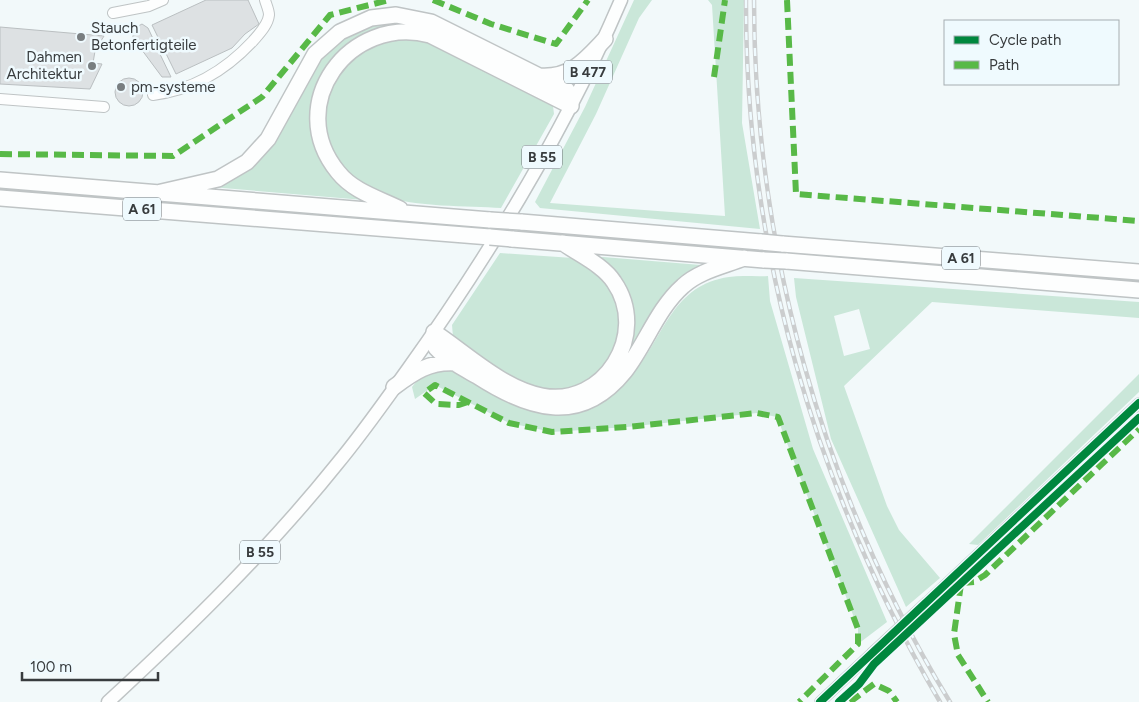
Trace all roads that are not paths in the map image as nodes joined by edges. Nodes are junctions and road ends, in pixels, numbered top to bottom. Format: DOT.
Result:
graph roads {
  1 [pos="163,0"];
  2 [pos="265,0"];
  3 [pos="621,0"];
  4 [pos="113,13"];
  5 [pos="605,38"];
  6 [pos="540,76"];
  7 [pos="153,95"];
  8 [pos="0,99"];
  9 [pos="571,106"];
  10 [pos="104,107"];
  11 [pos="0,180"];
  12 [pos="157,193"];
  13 [pos="0,198"];
  14 [pos="408,213"];
  15 [pos="563,243"];
  16 [pos="744,258"];
  17 [pos="1139,272"];
  18 [pos="1139,290"];
  19 [pos="434,332"];
  20 [pos="456,363"];
  21 [pos="394,387"];
  22 [pos="1139,404"];
  23 [pos="108,702"];
  24 [pos="820,702"];
  1 -- 4 [label="street"];
  2 -- 7 [label="street"];
  3 -- 5 [label="main road, B 477"];
  5 -- 6 [label="highway"];
  5 -- 9 [label="main road, B 477"];
  6 -- 9 [label="highway"];
  6 -- 12 [label="highway"];
  8 -- 10 [label="street"];
  9 -- 14 [label="highway"];
  9 -- 19 [label="main road, B 55"];
  11 -- 12 [label="highway, A 61"];
  12 -- 14 [label="highway, A 61"];
  13 -- 15 [label="highway, A 61, bridge"];
  14 -- 17 [label="highway, A 61, bridge"];
  15 -- 16 [label="highway, A 61"];
  15 -- 19 [label="highway"];
  16 -- 18 [label="highway, A 61, bridge"];
  16 -- 20 [label="highway"];
  19 -- 20 [label="highway"];
  19 -- 21 [label="main road, B 55"];
  20 -- 21 [label="highway"];
  21 -- 23 [label="main road, B 55"];
  22 -- 24 [label="street, bridge"];
}
